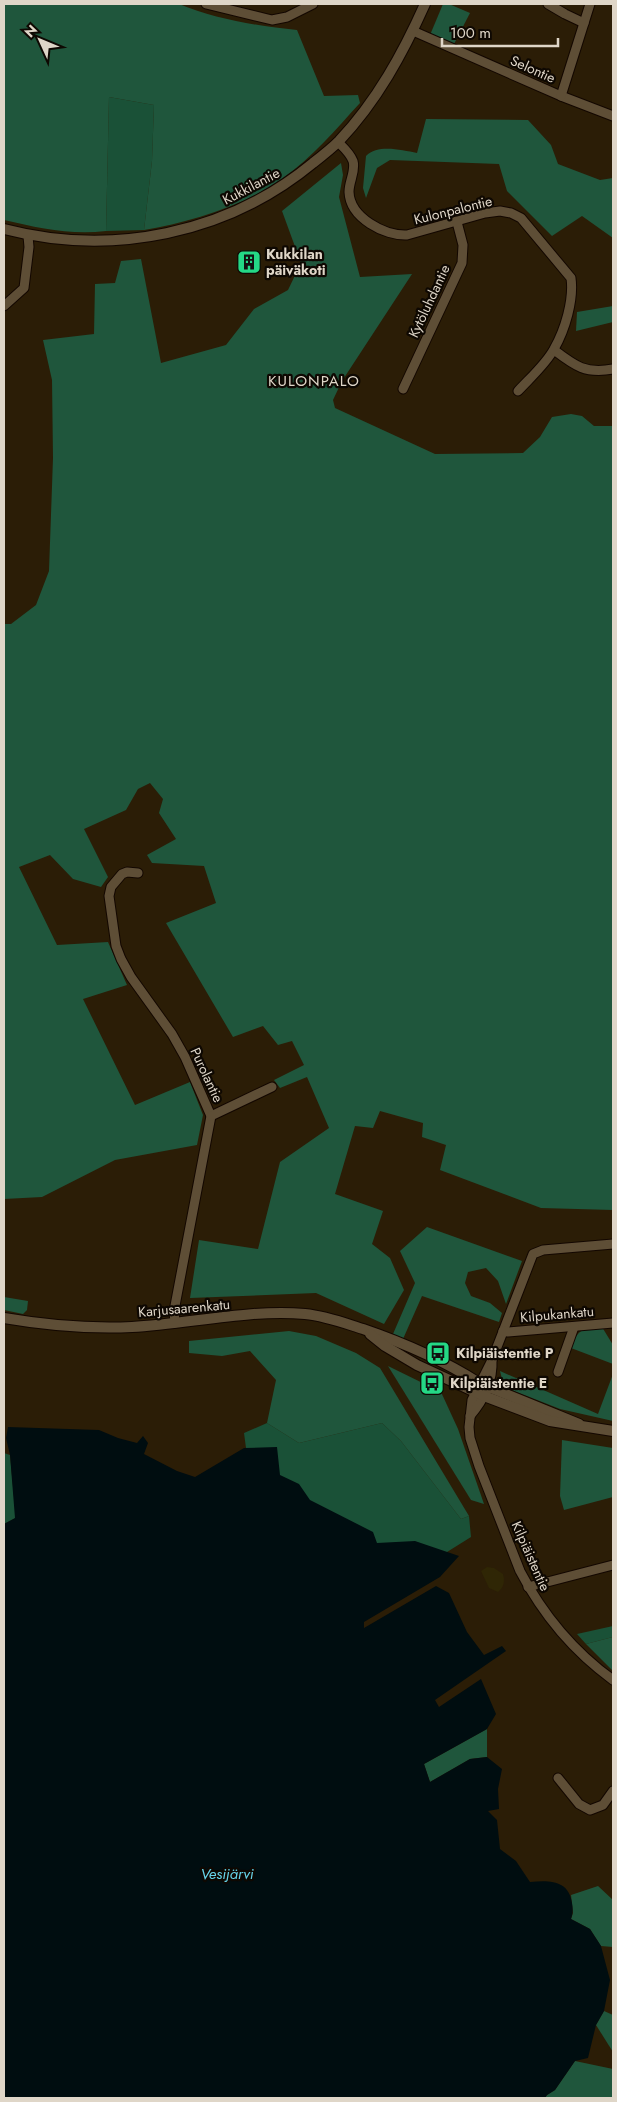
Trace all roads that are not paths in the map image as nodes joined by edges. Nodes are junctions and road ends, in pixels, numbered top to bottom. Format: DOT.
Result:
graph roads {
  1 [pos="206,4"];
  2 [pos="312,4"];
  3 [pos="425,4"];
  4 [pos="548,4"];
  5 [pos="590,4"];
  6 [pos="584,23"];
  7 [pos="413,31"];
  8 [pos="561,96"];
  9 [pos="613,116"];
  10 [pos="338,142"];
  11 [pos="457,222"];
  12 [pos="4,229"];
  13 [pos="28,236"];
  14 [pos="4,306"];
  15 [pos="554,350"];
  16 [pos="613,369"];
  17 [pos="403,389"];
  18 [pos="518,391"];
  19 [pos="138,873"];
  20 [pos="272,1087"];
  21 [pos="211,1116"];
  22 [pos="613,1244"];
  23 [pos="4,1318"];
  24 [pos="175,1323"];
  25 [pos="613,1323"];
  26 [pos="574,1327"];
  27 [pos="503,1331"];
  28 [pos="558,1372"];
  29 [pos="481,1390"];
  30 [pos="613,1431"];
  31 [pos="613,1565"];
  32 [pos="528,1587"];
  33 [pos="613,1680"];
  34 [pos="558,1778"];
  35 [pos="613,1791"];
  1 -- 2 [label="street"];
  3 -- 7 [label="street, Kukkilantie"];
  4 -- 6 [label="street"];
  5 -- 6 [label="street, Selontie"];
  6 -- 8 [label="street, Selontie"];
  7 -- 8 [label="street, Selontie"];
  7 -- 10 [label="street, Kukkilantie"];
  8 -- 9 [label="street, Selontie"];
  10 -- 11 [label="street, Kulonpalontie"];
  10 -- 13 [label="street, Kukkilantie"];
  11 -- 15 [label="street, Kulonpalontie"];
  11 -- 17 [label="street, Kytöluhdantie"];
  12 -- 13 [label="street, Kukkilantie"];
  13 -- 14 [label="street"];
  15 -- 16 [label="street"];
  15 -- 18 [label="street, Kulonpalontie"];
  19 -- 21 [label="street, Purolantie"];
  20 -- 21 [label="street"];
  21 -- 24 [label="street, Purolantie"];
  22 -- 27 [label="street, Kilpiäistentie"];
  23 -- 24 [label="street, Karjusaarenkatu"];
  24 -- 29 [label="street, Karjusaarenkatu"];
  25 -- 26 [label="street, Kilpukankatu"];
  26 -- 27 [label="street, Kilpukankatu"];
  26 -- 28 [label="street"];
  27 -- 29 [label="street, Kilpiäistentie"];
  29 -- 30 [label="street, Karjusaarenkatu"];
  29 -- 32 [label="street, Kilpiäistentie"];
  31 -- 32 [label="street"];
  32 -- 33 [label="street, Kilpiäistentie"];
  34 -- 35 [label="street"];
}
